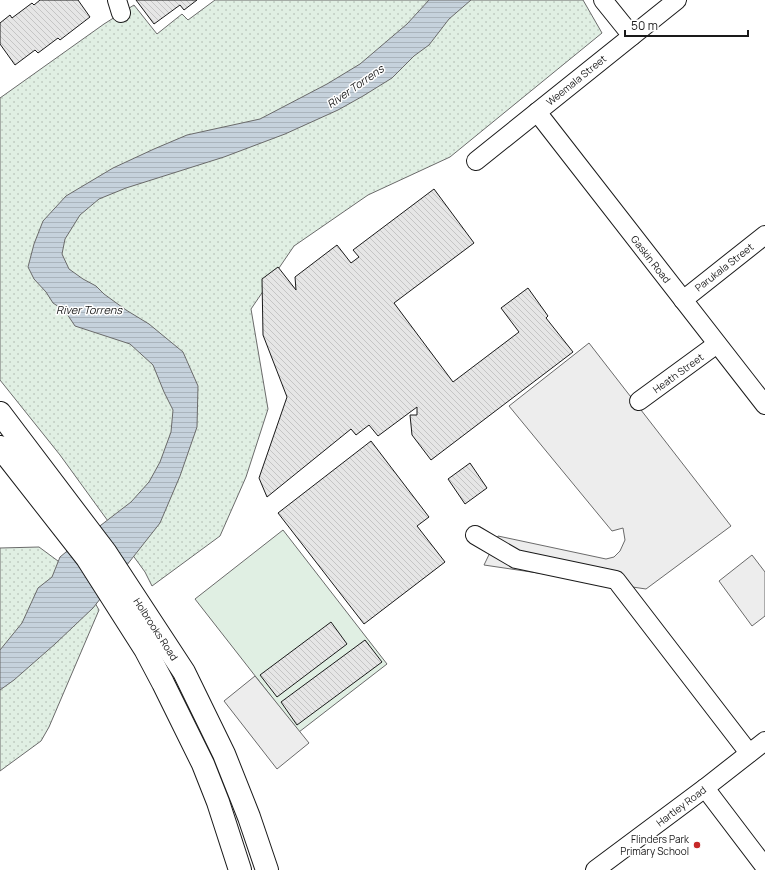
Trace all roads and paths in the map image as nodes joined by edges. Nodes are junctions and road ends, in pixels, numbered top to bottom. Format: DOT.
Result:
graph roads {
  1 [pos="603,0"];
  2 [pos="677,0"];
  3 [pos="632,36"];
  4 [pos="537,112"];
  5 [pos="476,161"];
  6 [pos="765,235"];
  7 [pos="683,300"];
  8 [pos="717,344"];
  9 [pos="639,401"];
  10 [pos="765,405"];
  11 [pos="0,413"];
  12 [pos="0,447"];
  13 [pos="475,535"];
  14 [pos="765,741"];
  15 [pos="749,753"];
  16 [pos="705,788"];
  17 [pos="765,867"];
  18 [pos="240,870"];
  19 [pos="267,870"];
  20 [pos="595,870"];
  1 -- 3 [label="street"];
  2 -- 3 [label="street, Weemala Street"];
  3 -- 4 [label="street, Weemala Street"];
  4 -- 5 [label="street, Weemala Street"];
  4 -- 7 [label="street, Gaskin Road"];
  6 -- 7 [label="street, Parukala Street"];
  7 -- 8 [label="street, Gaskin Road"];
  8 -- 9 [label="street, Heath Street"];
  8 -- 10 [label="street, Gaskin Road"];
  11 -- 19 [label="main road, Holbrooks Road"];
  12 -- 18 [label="main road, Holbrooks Road"];
  13 -- 15 [label="street"];
  14 -- 15 [label="street, Hartley Road"];
  15 -- 16 [label="street, Hartley Road"];
  16 -- 17 [label="street"];
  16 -- 20 [label="street, Hartley Road"];
}
